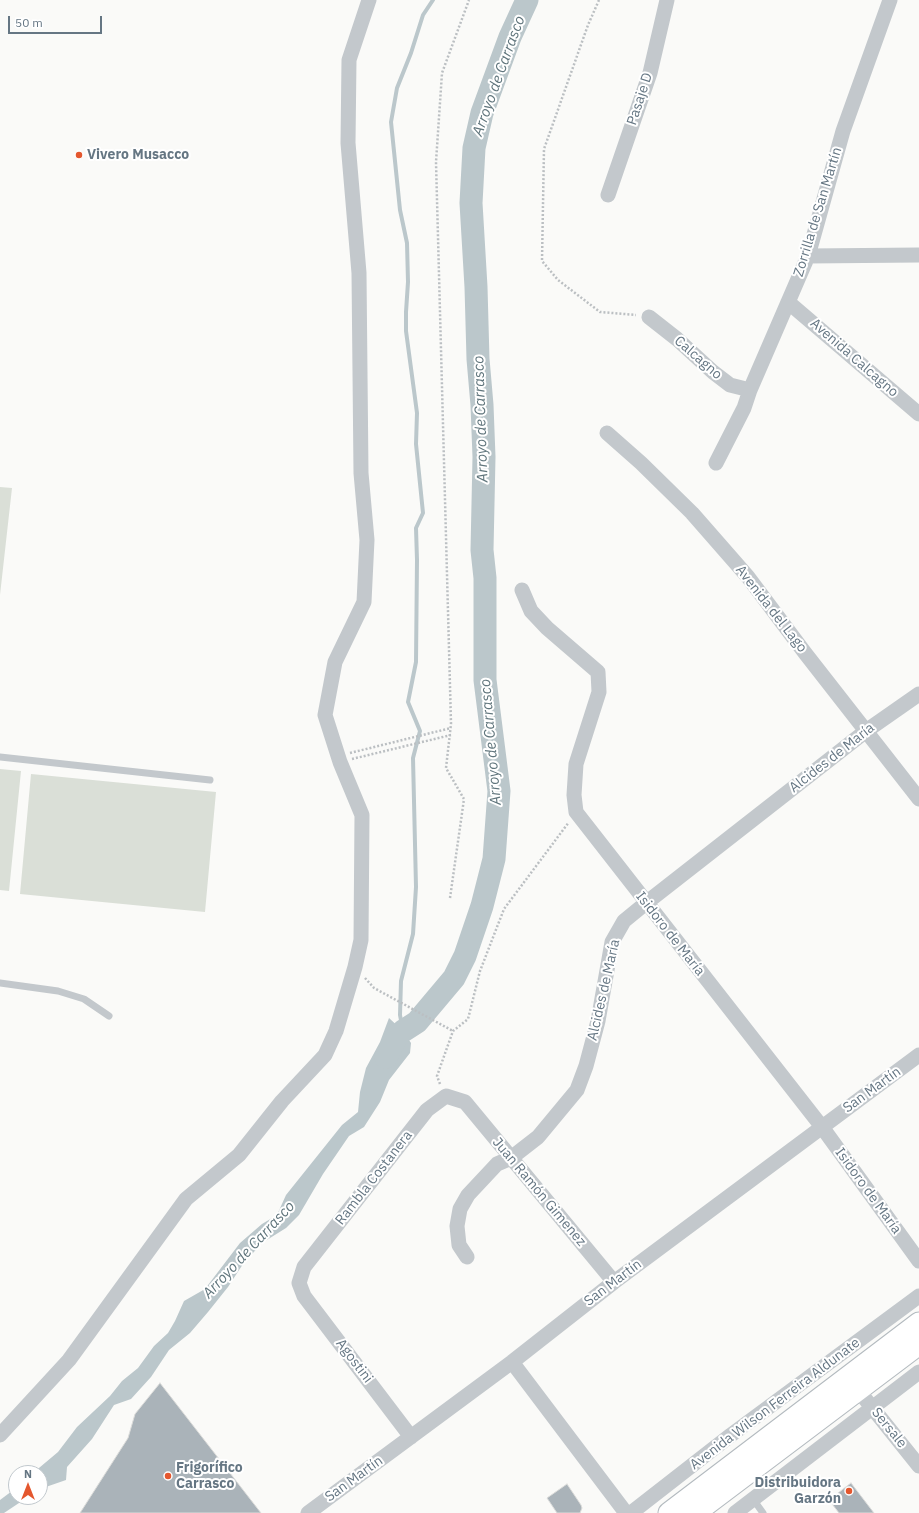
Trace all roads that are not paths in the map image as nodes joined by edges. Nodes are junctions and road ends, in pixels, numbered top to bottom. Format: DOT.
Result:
graph roads {
  1 [pos="369,0"];
  2 [pos="667,0"];
  3 [pos="890,0"];
  4 [pos="608,196"];
  5 [pos="919,255"];
  6 [pos="808,256"];
  7 [pos="788,302"];
  8 [pos="649,317"];
  9 [pos="750,390"];
  10 [pos="919,414"];
  11 [pos="607,433"];
  12 [pos="716,463"];
  13 [pos="522,590"];
  14 [pos="919,694"];
  15 [pos="866,731"];
  16 [pos="0,757"];
  17 [pos="210,780"];
  18 [pos="919,799"];
  19 [pos="646,903"];
  20 [pos="0,983"];
  21 [pos="108,1016"];
  22 [pos="919,1055"];
  23 [pos="446,1096"];
  24 [pos="822,1127"];
  25 [pos="511,1158"];
  26 [pos="467,1258"];
  27 [pos="919,1262"];
  28 [pos="614,1282"];
  29 [pos="299,1283"];
  30 [pos="919,1296"];
  31 [pos="919,1323"];
  32 [pos="919,1344"];
  33 [pos="512,1362"];
  34 [pos="919,1372"];
  35 [pos="858,1390"];
  36 [pos="872,1407"];
  37 [pos="0,1435"];
  38 [pos="411,1437"];
  39 [pos="919,1466"];
  40 [pos="753,1499"];
  41 [pos="308,1513"];
  42 [pos="626,1513"];
  43 [pos="631,1513"];
  44 [pos="669,1513"];
  45 [pos="695,1513"];
  46 [pos="735,1513"];
  47 [pos="763,1513"];
  1 -- 37 [label="street"];
  2 -- 4 [label="street, Pasaje D"];
  3 -- 6 [label="street, Zorrilla de San Martín"];
  5 -- 6 [label="street"];
  6 -- 7 [label="street, Zorrilla de San Martín"];
  7 -- 9 [label="street, Zorrilla de San Martín"];
  7 -- 10 [label="street, Avenida Calcagno"];
  8 -- 9 [label="street, Calcagno"];
  9 -- 12 [label="street, Zorrilla de San Martín"];
  11 -- 15 [label="street, Avenida del Lago"];
  13 -- 19 [label="street, Isidoro de María"];
  14 -- 15 [label="street, Alcides de María"];
  15 -- 18 [label="street, Avenida del Lago"];
  15 -- 19 [label="street, Alcides de María"];
  16 -- 17 [label="lane"];
  19 -- 24 [label="street, Isidoro de María"];
  19 -- 25 [label="street, Alcides de María"];
  20 -- 21 [label="lane"];
  22 -- 24 [label="street, San Martín"];
  23 -- 25 [label="street, Juan Ramón Gimenez"];
  23 -- 29 [label="street, Rambla Costanera"];
  24 -- 27 [label="street, Isidoro de María"];
  24 -- 28 [label="street, San Martín"];
  25 -- 26 [label="street, Alcides de María"];
  25 -- 28 [label="street, Juan Ramón Gimenez"];
  28 -- 33 [label="street, San Martín"];
  29 -- 38 [label="street, Agostini"];
  30 -- 43 [label="street, Avenida Wilson Ferreira Aldunate"];
  31 -- 44 [label="main road, Avenida Wilson Ferreira Aldunate"];
  32 -- 35 [label="main road"];
  33 -- 38 [label="street, San Martín"];
  33 -- 42 [label="street"];
  34 -- 36 [label="street"];
  35 -- 36 [label="street, Sersale"];
  35 -- 45 [label="main road"];
  36 -- 39 [label="street, Sersale"];
  36 -- 40 [label="street"];
  38 -- 41 [label="street, San Martín"];
  40 -- 46 [label="street"];
  40 -- 47 [label="lane"];
}
